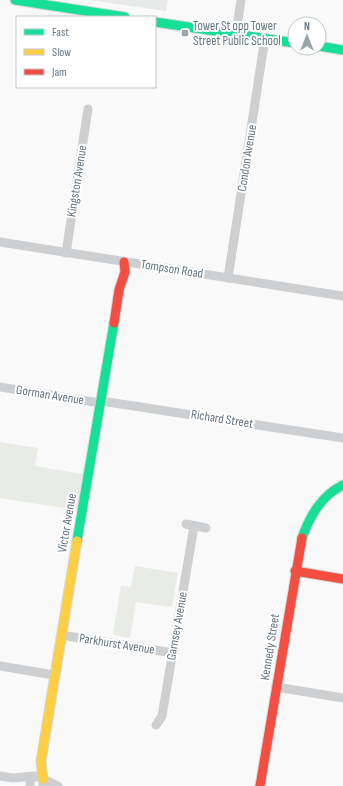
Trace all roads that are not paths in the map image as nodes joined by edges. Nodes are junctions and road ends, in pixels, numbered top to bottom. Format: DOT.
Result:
graph roads {
  1 [pos="15,0"];
  2 [pos="241,0"];
  3 [pos="119,16"];
  4 [pos="156,22"];
  5 [pos="236,34"];
  6 [pos="265,38"];
  7 [pos="287,42"];
  8 [pos="327,47"];
  9 [pos="343,50"];
  10 [pos="88,109"];
  11 [pos="0,242"];
  12 [pos="66,253"];
  13 [pos="124,262"];
  14 [pos="228,278"];
  15 [pos="343,296"];
  16 [pos="0,386"];
  17 [pos="101,402"];
  18 [pos="343,438"];
  19 [pos="343,485"];
  20 [pos="343,491"];
  21 [pos="314,514"];
  22 [pos="206,528"];
  23 [pos="295,571"];
  24 [pos="343,579"];
  25 [pos="61,635"];
  26 [pos="173,653"];
  27 [pos="0,666"];
  28 [pos="54,675"];
  29 [pos="276,687"];
  30 [pos="343,698"];
  31 [pos="156,725"];
  32 [pos="0,776"];
  33 [pos="13,778"];
  34 [pos="39,779"];
  35 [pos="30,786"];
  36 [pos="58,786"];
  37 [pos="260,786"];
  1 -- 3 [label="street"];
  2 -- 5 [label="street"];
  4 -- 5 [label="street"];
  5 -- 6 [label="street"];
  6 -- 7 [label="street"];
  6 -- 14 [label="street, Condon Avenue"];
  8 -- 9 [label="street"];
  10 -- 12 [label="street, Kingston Avenue"];
  11 -- 12 [label="street, Tompson Road"];
  12 -- 13 [label="street, Tompson Road"];
  13 -- 14 [label="street, Tompson Road"];
  13 -- 17 [label="street, Victor Avenue"];
  14 -- 15 [label="street, Tompson Road"];
  16 -- 17 [label="street, Gorman Avenue"];
  17 -- 18 [label="street, Richard Street"];
  17 -- 25 [label="street, Victor Avenue"];
  19 -- 21 [label="street, Kennedy Street"];
  20 -- 21 [label="street, Kennedy Street"];
  21 -- 23 [label="street, Kennedy Street"];
  22 -- 26 [label="street, Garnsey Avenue"];
  23 -- 24 [label="street"];
  23 -- 29 [label="street, Kennedy Street"];
  25 -- 26 [label="street, Parkhurst Avenue"];
  25 -- 28 [label="street, Victor Avenue"];
  26 -- 31 [label="street, Garnsey Avenue"];
  27 -- 28 [label="street"];
  28 -- 34 [label="street, Victor Avenue"];
  29 -- 30 [label="street"];
  29 -- 37 [label="street, Kennedy Street"];
  32 -- 33 [label="street"];
  33 -- 34 [label="street"];
  33 -- 35 [label="street"];
  34 -- 35 [label="street"];
  34 -- 36 [label="street"];
}
